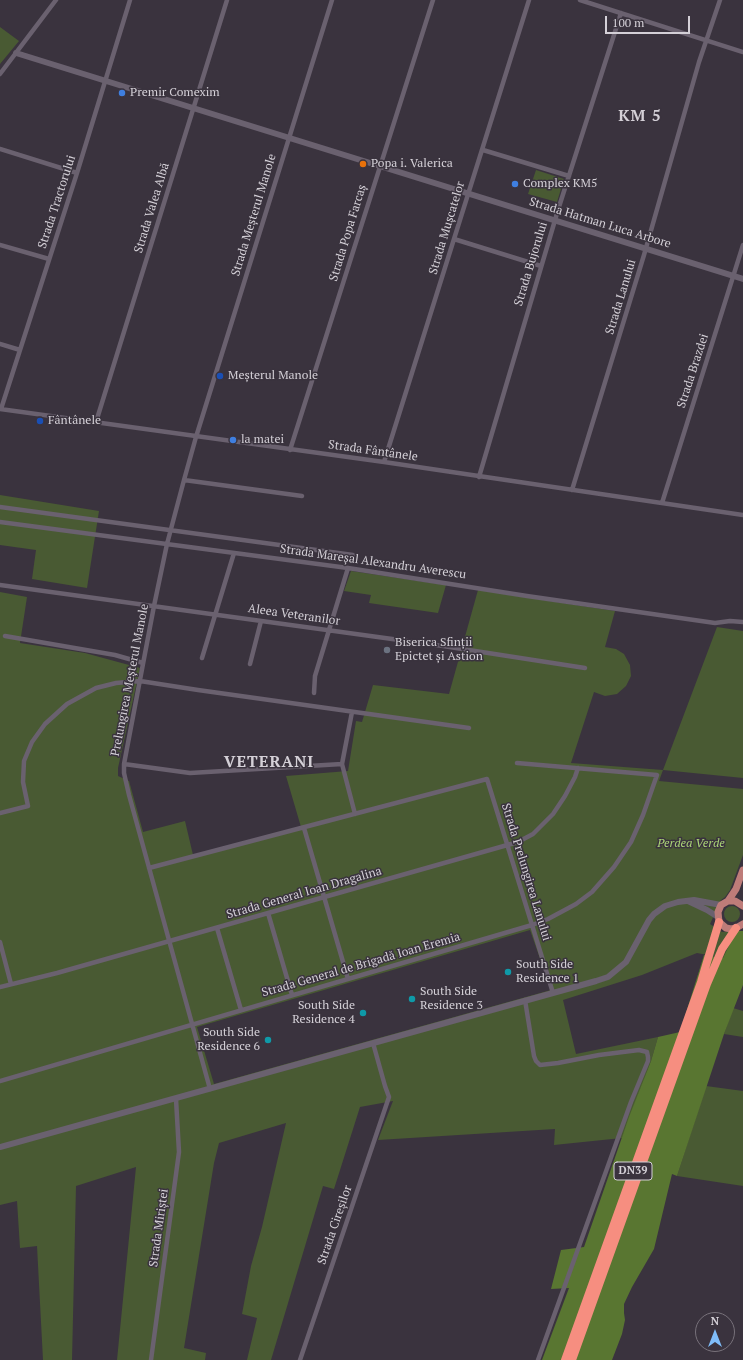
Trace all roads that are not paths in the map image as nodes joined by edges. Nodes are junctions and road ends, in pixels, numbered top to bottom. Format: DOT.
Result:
graph roads {
  1 [pos="56,0"];
  2 [pos="130,0"];
  3 [pos="227,0"];
  4 [pos="332,0"];
  5 [pos="433,0"];
  6 [pos="529,0"];
  7 [pos="580,0"];
  8 [pos="720,0"];
  9 [pos="621,13"];
  10 [pos="706,40"];
  11 [pos="16,52"];
  12 [pos="743,52"];
  13 [pos="0,74"];
  14 [pos="106,81"];
  15 [pos="194,108"];
  16 [pos="288,138"];
  17 [pos="0,149"];
  18 [pos="483,150"];
  19 [pos="380,166"];
  20 [pos="77,173"];
  21 [pos="568,176"];
  22 [pos="468,194"];
  23 [pos="554,221"];
  24 [pos="454,239"];
  25 [pos="0,245"];
  26 [pos="743,245"];
  27 [pos="646,249"];
  28 [pos="49,259"];
  29 [pos="541,266"];
  30 [pos="734,276"];
  31 [pos="743,279"];
  32 [pos="0,344"];
  33 [pos="20,350"];
  34 [pos="1,409"];
  35 [pos="96,422"];
  36 [pos="196,437"];
  37 [pos="290,450"];
  38 [pos="384,462"];
  39 [pos="479,477"];
  40 [pos="184,480"];
  41 [pos="572,490"];
  42 [pos="302,496"];
  43 [pos="662,503"];
  44 [pos="0,507"];
  45 [pos="743,515"];
  46 [pos="0,522"];
  47 [pos="171,529"];
  48 [pos="168,544"];
  49 [pos="234,553"];
  50 [pos="352,555"];
  51 [pos="348,568"];
  52 [pos="0,585"];
  53 [pos="154,606"];
  54 [pos="216,614"];
  55 [pos="262,621"];
  56 [pos="743,622"];
  57 [pos="329,630"];
  58 [pos="5,636"];
  59 [pos="202,658"];
  60 [pos="143,663"];
  61 [pos="250,664"];
  62 [pos="585,668"];
  63 [pos="140,680"];
  64 [pos="314,693"];
  65 [pos="352,712"];
  66 [pos="469,728"];
  67 [pos="517,763"];
  68 [pos="124,764"];
  69 [pos="342,764"];
  70 [pos="578,768"];
  71 [pos="0,813"];
  72 [pos="355,814"];
  73 [pos="304,828"];
  74 [pos="507,846"];
  75 [pos="149,868"];
  76 [pos="743,870"];
  77 [pos="325,897"];
  78 [pos="688,901"];
  79 [pos="724,903"];
  80 [pos="743,906"];
  81 [pos="268,913"];
  82 [pos="718,920"];
  83 [pos="532,925"];
  84 [pos="740,926"];
  85 [pos="217,928"];
  86 [pos="169,941"];
  87 [pos="0,942"];
  88 [pos="348,979"];
  89 [pos="11,984"];
  90 [pos="0,986"];
  91 [pos="553,993"];
  92 [pos="292,995"];
  93 [pos="525,1000"];
  94 [pos="241,1010"];
  95 [pos="192,1024"];
  96 [pos="373,1043"];
  97 [pos="0,1081"];
  98 [pos="210,1089"];
  99 [pos="176,1099"];
  100 [pos="0,1147"];
  101 [pos="151,1360"];
  102 [pos="300,1360"];
  103 [pos="538,1360"];
  104 [pos="565,1360"];
  105 [pos="572,1360"];
  1 -- 11 [label="street"];
  2 -- 14 [label="street, Strada Tractorului"];
  3 -- 15 [label="street, Strada Valea Albă"];
  4 -- 16 [label="street, Strada Meșterul Manole"];
  5 -- 19 [label="street, Strada Popa Farcaș"];
  6 -- 18 [label="street, Strada Mușcatelor"];
  7 -- 9 [label="street"];
  8 -- 10 [label="street, Strada Lanului"];
  9 -- 10 [label="street"];
  9 -- 21 [label="street, Strada Bujorului"];
  10 -- 12 [label="street"];
  10 -- 27 [label="street, Strada Lanului"];
  11 -- 13 [label="street"];
  11 -- 14 [label="main road, Strada Hatman Luca Arbore"];
  14 -- 15 [label="main road, Strada Hatman Luca Arbore"];
  14 -- 20 [label="street, Strada Tractorului"];
  15 -- 16 [label="main road, Strada Hatman Luca Arbore"];
  15 -- 35 [label="street, Strada Valea Albă"];
  16 -- 19 [label="main road, Strada Hatman Luca Arbore"];
  16 -- 36 [label="street, Strada Meșterul Manole"];
  17 -- 20 [label="street"];
  18 -- 21 [label="street"];
  18 -- 22 [label="street, Strada Mușcatelor"];
  19 -- 22 [label="main road, Strada Hatman Luca Arbore"];
  19 -- 37 [label="street, Strada Popa Farcaș"];
  20 -- 28 [label="street, Strada Tractorului"];
  21 -- 23 [label="street, Strada Bujorului"];
  22 -- 23 [label="main road, Strada Hatman Luca Arbore"];
  22 -- 24 [label="street, Strada Mușcatelor"];
  23 -- 27 [label="main road, Strada Hatman Luca Arbore"];
  23 -- 29 [label="street, Strada Bujorului"];
  24 -- 29 [label="street"];
  24 -- 38 [label="street, Strada Mușcatelor"];
  25 -- 28 [label="street"];
  26 -- 30 [label="street, Strada Brazdei"];
  27 -- 30 [label="main road, Strada Hatman Luca Arbore"];
  27 -- 41 [label="street, Strada Lanului"];
  28 -- 33 [label="street, Strada Tractorului"];
  29 -- 39 [label="street, Strada Bujorului"];
  30 -- 31 [label="main road, Strada Hatman Luca Arbore"];
  30 -- 43 [label="street, Strada Brazdei"];
  32 -- 33 [label="street"];
  33 -- 34 [label="street, Strada Tractorului"];
  34 -- 35 [label="street, Strada Fântânele"];
  35 -- 36 [label="street, Strada Fântânele"];
  36 -- 37 [label="street, Strada Fântânele"];
  36 -- 40 [label="street, Prelungirea Meșterul Manole"];
  37 -- 38 [label="street, Strada Fântânele"];
  38 -- 39 [label="street, Strada Fântânele"];
  39 -- 41 [label="street, Strada Fântânele"];
  40 -- 42 [label="street"];
  40 -- 47 [label="street, Prelungirea Meșterul Manole"];
  41 -- 43 [label="street, Strada Fântânele"];
  43 -- 45 [label="street, Strada Fântânele"];
  44 -- 47 [label="street, Strada Mareșal Alexandru Averescu"];
  46 -- 48 [label="street, Strada Mareșal Alexandru Averescu"];
  47 -- 48 [label="street, Prelungirea Meșterul Manole"];
  47 -- 50 [label="street, Strada Mareșal Alexandru Averescu"];
  48 -- 49 [label="street, Strada Mareșal Alexandru Averescu"];
  48 -- 53 [label="street, Prelungirea Meșterul Manole"];
  49 -- 51 [label="street, Strada Mareșal Alexandru Averescu"];
  49 -- 54 [label="street"];
  51 -- 56 [label="street, Strada Mareșal Alexandru Averescu"];
  51 -- 57 [label="street"];
  52 -- 53 [label="street, Aleea Veteranilor"];
  53 -- 54 [label="street, Aleea Veteranilor"];
  53 -- 60 [label="street, Prelungirea Meșterul Manole"];
  54 -- 55 [label="street, Aleea Veteranilor"];
  54 -- 59 [label="street"];
  55 -- 57 [label="street, Aleea Veteranilor"];
  55 -- 61 [label="street"];
  57 -- 62 [label="street, Aleea Veteranilor"];
  57 -- 64 [label="street"];
  58 -- 60 [label="street"];
  60 -- 63 [label="street, Prelungirea Meșterul Manole"];
  63 -- 65 [label="street"];
  63 -- 68 [label="street, Prelungirea Meșterul Manole"];
  63 -- 71 [label="street"];
  65 -- 66 [label="street"];
  65 -- 69 [label="street"];
  67 -- 70 [label="street"];
  68 -- 69 [label="street"];
  68 -- 75 [label="street, Prelungirea Meșterul Manole"];
  69 -- 72 [label="street"];
  70 -- 74 [label="street, Strada General Ioan Dragalina"];
  70 -- 83 [label="street, Strada General de Brigadă Ioan Eremia"];
  72 -- 73 [label="street"];
  72 -- 74 [label="street, Strada Prelungirea Lanului"];
  73 -- 75 [label="street"];
  73 -- 77 [label="street"];
  74 -- 77 [label="street, Strada General Ioan Dragalina"];
  74 -- 83 [label="street, Strada Prelungirea Lanului"];
  75 -- 86 [label="street, Prelungirea Meșterul Manole"];
  76 -- 79 [label="main road, DN39"];
  77 -- 81 [label="street, Strada General Ioan Dragalina"];
  77 -- 88 [label="street"];
  78 -- 79 [label="main road"];
  78 -- 82 [label="main road"];
  78 -- 91 [label="main road"];
  79 -- 80 [label="main road"];
  79 -- 82 [label="main road, DN39"];
  81 -- 85 [label="street, Strada General Ioan Dragalina"];
  81 -- 92 [label="street"];
  82 -- 84 [label="main road, DN39"];
  82 -- 104 [label="highway, DN39"];
  83 -- 88 [label="street, Strada General de Brigadă Ioan Eremia"];
  83 -- 91 [label="street, Strada Prelungirea Lanului"];
  84 -- 105 [label="highway, DN39"];
  85 -- 86 [label="street, Strada General Ioan Dragalina"];
  85 -- 94 [label="street"];
  86 -- 89 [label="street, Strada General Ioan Dragalina"];
  86 -- 95 [label="street, Prelungirea Meșterul Manole"];
  87 -- 89 [label="street"];
  88 -- 92 [label="street, Strada General de Brigadă Ioan Eremia"];
  89 -- 90 [label="street, Strada General Ioan Dragalina"];
  91 -- 93 [label="main road"];
  92 -- 94 [label="street, Strada General de Brigadă Ioan Eremia"];
  93 -- 96 [label="main road"];
  93 -- 103 [label="street"];
  94 -- 95 [label="street, Strada General de Brigadă Ioan Eremia"];
  95 -- 97 [label="street, Strada General de Brigadă Ioan Eremia"];
  95 -- 98 [label="street, Prelungirea Meșterul Manole"];
  96 -- 98 [label="main road"];
  96 -- 102 [label="street, Strada Cireșilor"];
  98 -- 99 [label="main road"];
  99 -- 100 [label="main road"];
  99 -- 101 [label="street, Strada Miriștei"];
}
